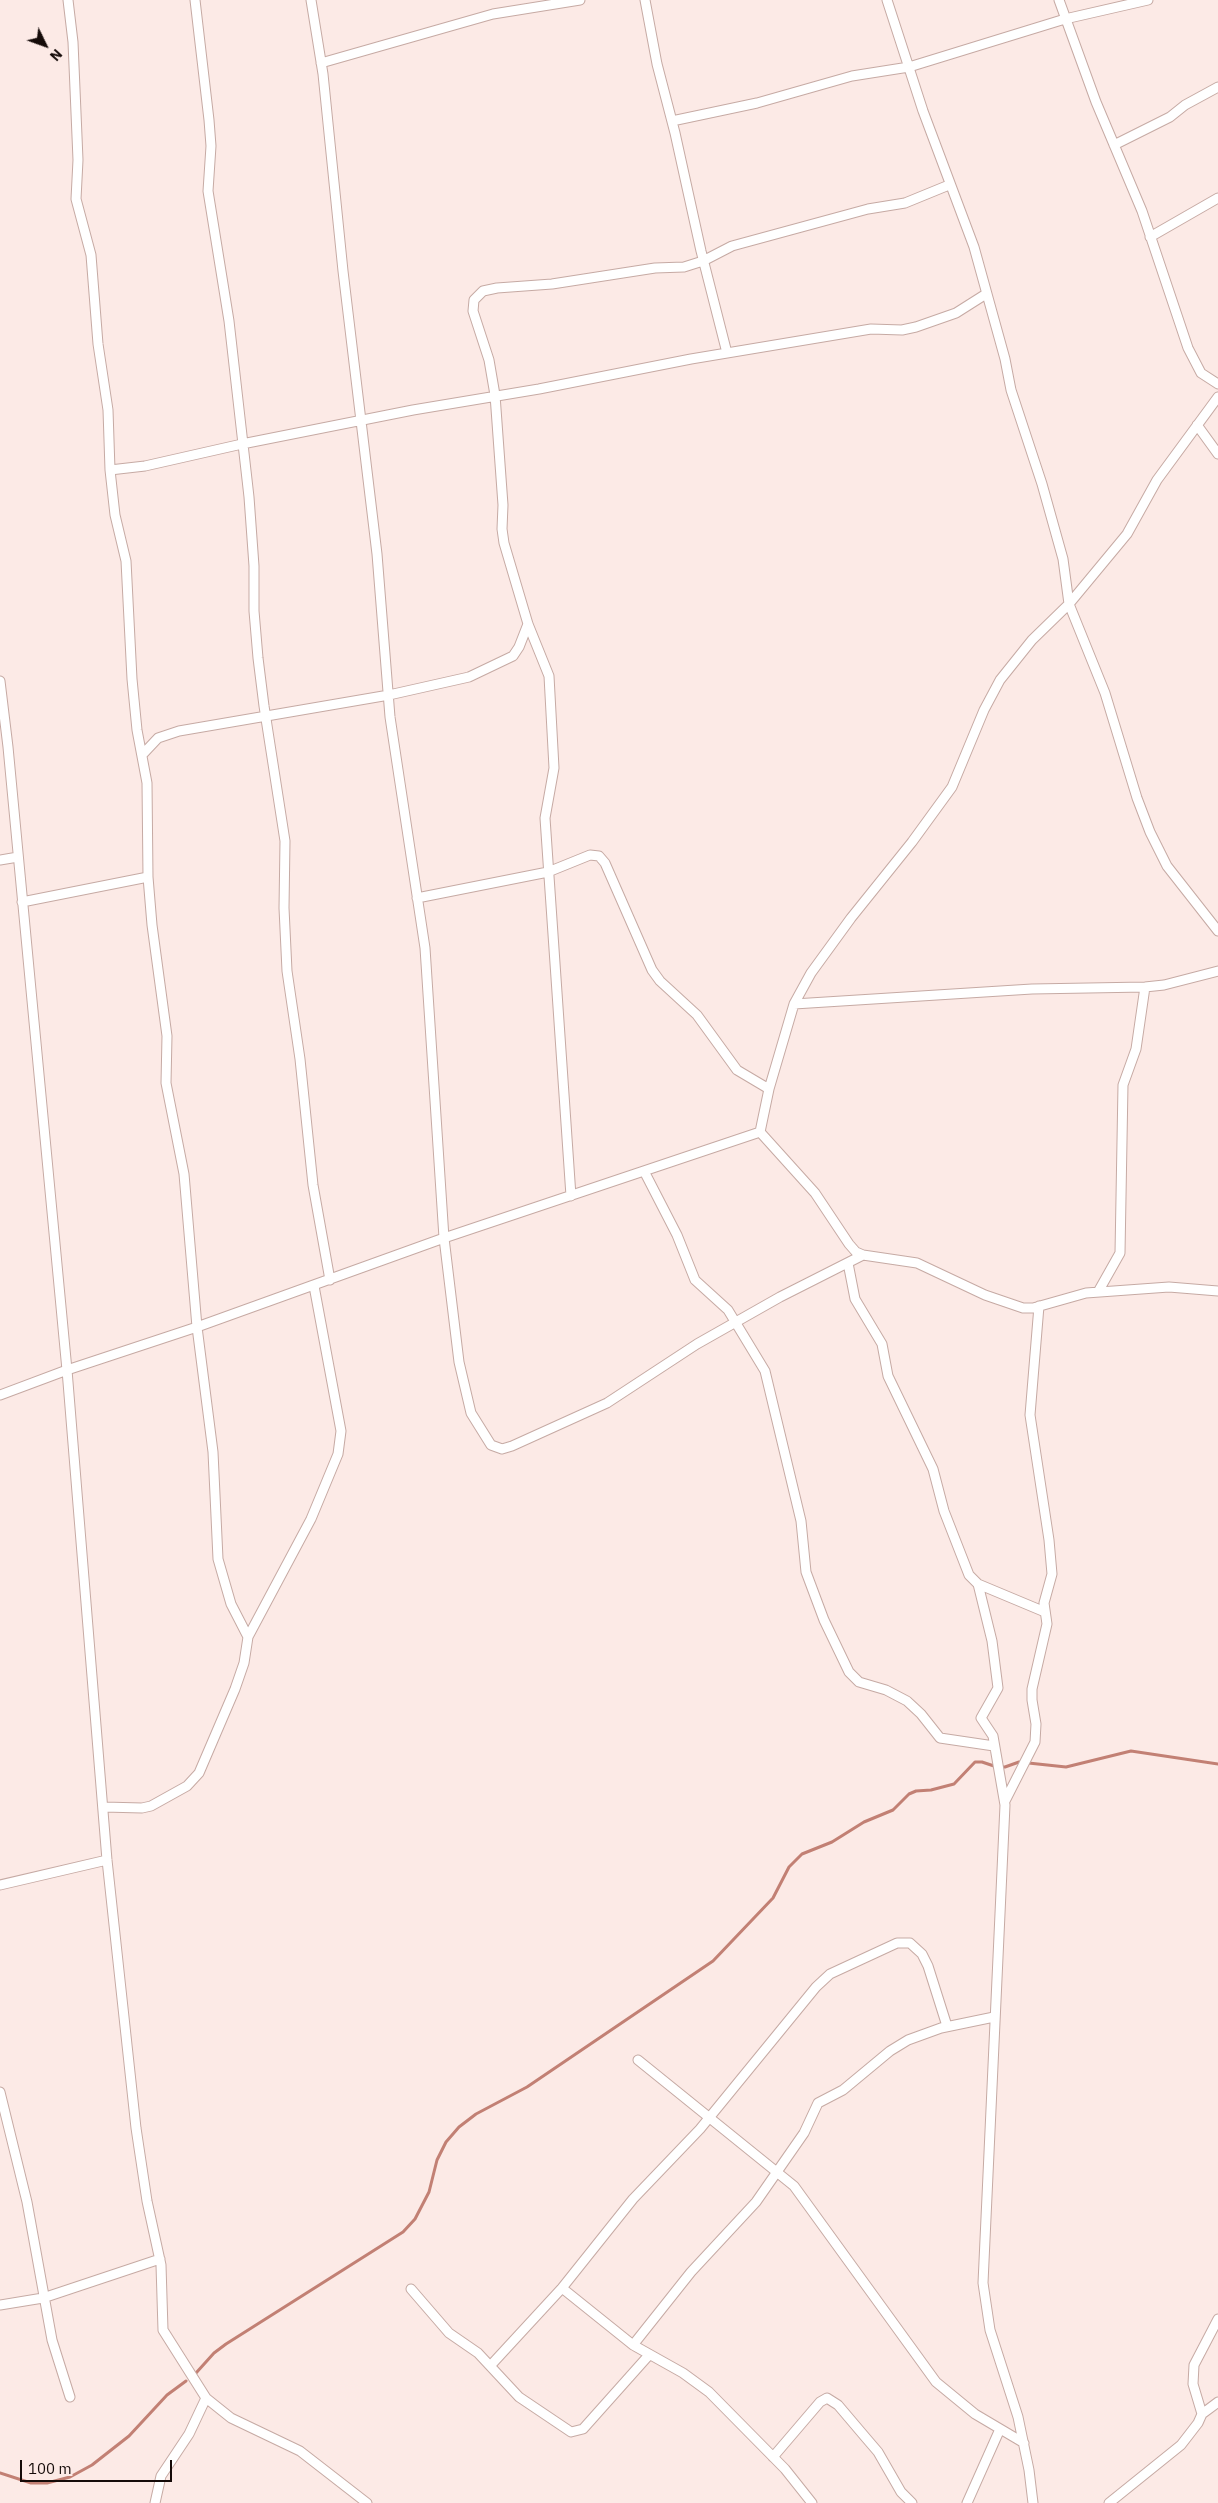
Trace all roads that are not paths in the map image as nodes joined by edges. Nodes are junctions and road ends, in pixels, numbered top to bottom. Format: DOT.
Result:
graph roads {
  1 [pos="68,0"];
  2 [pos="195,0"];
  3 [pos="311,0"];
  4 [pos="580,0"];
  5 [pos="645,0"];
  6 [pos="887,0"];
  7 [pos="1059,0"];
  8 [pos="1148,0"];
  9 [pos="1065,19"];
  10 [pos="321,63"];
  11 [pos="909,67"];
  12 [pos="1218,87"];
  13 [pos="672,121"];
  14 [pos="1114,145"];
  15 [pos="949,185"];
  16 [pos="1218,198"];
  17 [pos="1150,237"];
  18 [pos="703,261"];
  19 [pos="986,294"];
  20 [pos="727,353"];
  21 [pos="1218,384"];
  22 [pos="495,395"];
  23 [pos="1218,397"];
  24 [pos="360,422"];
  25 [pos="1197,425"];
  26 [pos="242,444"];
  27 [pos="1218,454"];
  28 [pos="110,470"];
  29 [pos="1069,604"];
  30 [pos="528,624"];
  31 [pos="0,680"];
  32 [pos="389,695"];
  33 [pos="265,715"];
  34 [pos="142,755"];
  35 [pos="18,857"];
  36 [pos="0,860"];
  37 [pos="548,872"];
  38 [pos="148,877"];
  39 [pos="417,898"];
  40 [pos="22,902"];
  41 [pos="1218,931"];
  42 [pos="1218,971"];
  43 [pos="1145,987"];
  44 [pos="794,1004"];
  45 [pos="768,1090"];
  46 [pos="760,1132"];
  47 [pos="644,1171"];
  48 [pos="571,1196"];
  49 [pos="444,1238"];
  50 [pos="863,1255"];
  51 [pos="848,1263"];
  52 [pos="330,1280"];
  53 [pos="314,1286"];
  54 [pos="1218,1291"];
  55 [pos="1098,1292"];
  56 [pos="1039,1306"];
  57 [pos="736,1322"];
  58 [pos="196,1327"];
  59 [pos="67,1370"];
  60 [pos="0,1395"];
  61 [pos="978,1584"];
  62 [pos="1045,1612"];
  63 [pos="248,1637"];
  64 [pos="994,1746"];
  65 [pos="1005,1801"];
  66 [pos="104,1807"];
  67 [pos="107,1860"];
  68 [pos="0,1885"];
  69 [pos="994,2017"];
  70 [pos="948,2026"];
  71 [pos="638,2060"];
  72 [pos="0,2092"];
  73 [pos="709,2118"];
  74 [pos="778,2170"];
  75 [pos="160,2259"];
  76 [pos="562,2288"];
  77 [pos="412,2289"];
  78 [pos="43,2298"];
  79 [pos="0,2305"];
  80 [pos="1218,2319"];
  81 [pos="634,2344"];
  82 [pos="649,2355"];
  83 [pos="491,2365"];
  84 [pos="70,2398"];
  85 [pos="206,2398"];
  86 [pos="1218,2402"];
  87 [pos="1202,2414"];
  88 [pos="1000,2428"];
  89 [pos="1024,2443"];
  90 [pos="774,2456"];
  91 [pos="155,2503"];
  92 [pos="367,2503"];
  93 [pos="812,2503"];
  94 [pos="912,2503"];
  95 [pos="967,2503"];
  96 [pos="1032,2503"];
  97 [pos="1109,2503"];
  1 -- 28 [label="street"];
  2 -- 26 [label="street"];
  3 -- 10 [label="street"];
  4 -- 10 [label="street"];
  5 -- 13 [label="street"];
  6 -- 11 [label="street"];
  7 -- 9 [label="street"];
  8 -- 9 [label="street"];
  9 -- 11 [label="street"];
  9 -- 14 [label="street"];
  10 -- 24 [label="street"];
  11 -- 13 [label="street"];
  11 -- 15 [label="street"];
  12 -- 14 [label="street"];
  13 -- 18 [label="street"];
  14 -- 17 [label="street"];
  15 -- 18 [label="street"];
  15 -- 19 [label="street"];
  16 -- 17 [label="street"];
  17 -- 21 [label="street"];
  18 -- 20 [label="street"];
  18 -- 22 [label="street"];
  19 -- 20 [label="street"];
  19 -- 29 [label="street"];
  20 -- 22 [label="street"];
  22 -- 24 [label="street"];
  22 -- 30 [label="street"];
  23 -- 25 [label="street"];
  24 -- 26 [label="street"];
  24 -- 32 [label="street"];
  25 -- 27 [label="street"];
  25 -- 29 [label="street"];
  26 -- 28 [label="street"];
  26 -- 33 [label="street"];
  28 -- 34 [label="street"];
  29 -- 41 [label="street"];
  29 -- 44 [label="street"];
  30 -- 32 [label="street"];
  30 -- 37 [label="street"];
  31 -- 35 [label="street"];
  32 -- 33 [label="street"];
  32 -- 39 [label="street"];
  33 -- 34 [label="street"];
  33 -- 52 [label="street"];
  34 -- 38 [label="street"];
  35 -- 36 [label="street"];
  35 -- 40 [label="street"];
  37 -- 39 [label="street"];
  37 -- 45 [label="street"];
  37 -- 48 [label="street"];
  38 -- 40 [label="street"];
  38 -- 58 [label="street"];
  39 -- 49 [label="street"];
  40 -- 59 [label="street"];
  42 -- 43 [label="street"];
  43 -- 44 [label="street"];
  43 -- 55 [label="street"];
  44 -- 45 [label="street"];
  45 -- 46 [label="street"];
  46 -- 47 [label="street"];
  46 -- 50 [label="street"];
  47 -- 48 [label="street"];
  47 -- 57 [label="street"];
  48 -- 49 [label="street"];
  49 -- 52 [label="street"];
  49 -- 57 [label="street"];
  50 -- 51 [label="street"];
  50 -- 56 [label="street"];
  51 -- 57 [label="street"];
  51 -- 61 [label="street"];
  52 -- 53 [label="street"];
  53 -- 58 [label="street"];
  53 -- 63 [label="street"];
  54 -- 55 [label="street"];
  55 -- 56 [label="street"];
  56 -- 62 [label="street"];
  57 -- 64 [label="street"];
  58 -- 59 [label="street"];
  58 -- 63 [label="street"];
  59 -- 60 [label="street"];
  59 -- 66 [label="street"];
  61 -- 62 [label="street"];
  61 -- 64 [label="street"];
  62 -- 65 [label="street"];
  63 -- 66 [label="street"];
  64 -- 65 [label="street"];
  65 -- 69 [label="street"];
  66 -- 67 [label="street"];
  67 -- 68 [label="street"];
  67 -- 75 [label="street"];
  69 -- 70 [label="street"];
  69 -- 89 [label="street"];
  70 -- 73 [label="street"];
  70 -- 74 [label="street"];
  71 -- 73 [label="street"];
  72 -- 78 [label="street"];
  73 -- 74 [label="street"];
  73 -- 76 [label="street"];
  74 -- 81 [label="street"];
  74 -- 88 [label="street"];
  75 -- 78 [label="street"];
  75 -- 85 [label="street"];
  76 -- 81 [label="street"];
  76 -- 83 [label="street"];
  77 -- 83 [label="street"];
  78 -- 79 [label="street"];
  78 -- 84 [label="street"];
  80 -- 87 [label="street"];
  81 -- 82 [label="street"];
  82 -- 83 [label="street"];
  82 -- 90 [label="street"];
  85 -- 91 [label="street"];
  85 -- 92 [label="street"];
  86 -- 87 [label="street"];
  87 -- 97 [label="street"];
  88 -- 89 [label="street"];
  88 -- 95 [label="street"];
  89 -- 96 [label="street"];
  90 -- 93 [label="street"];
  90 -- 94 [label="street"];
}
